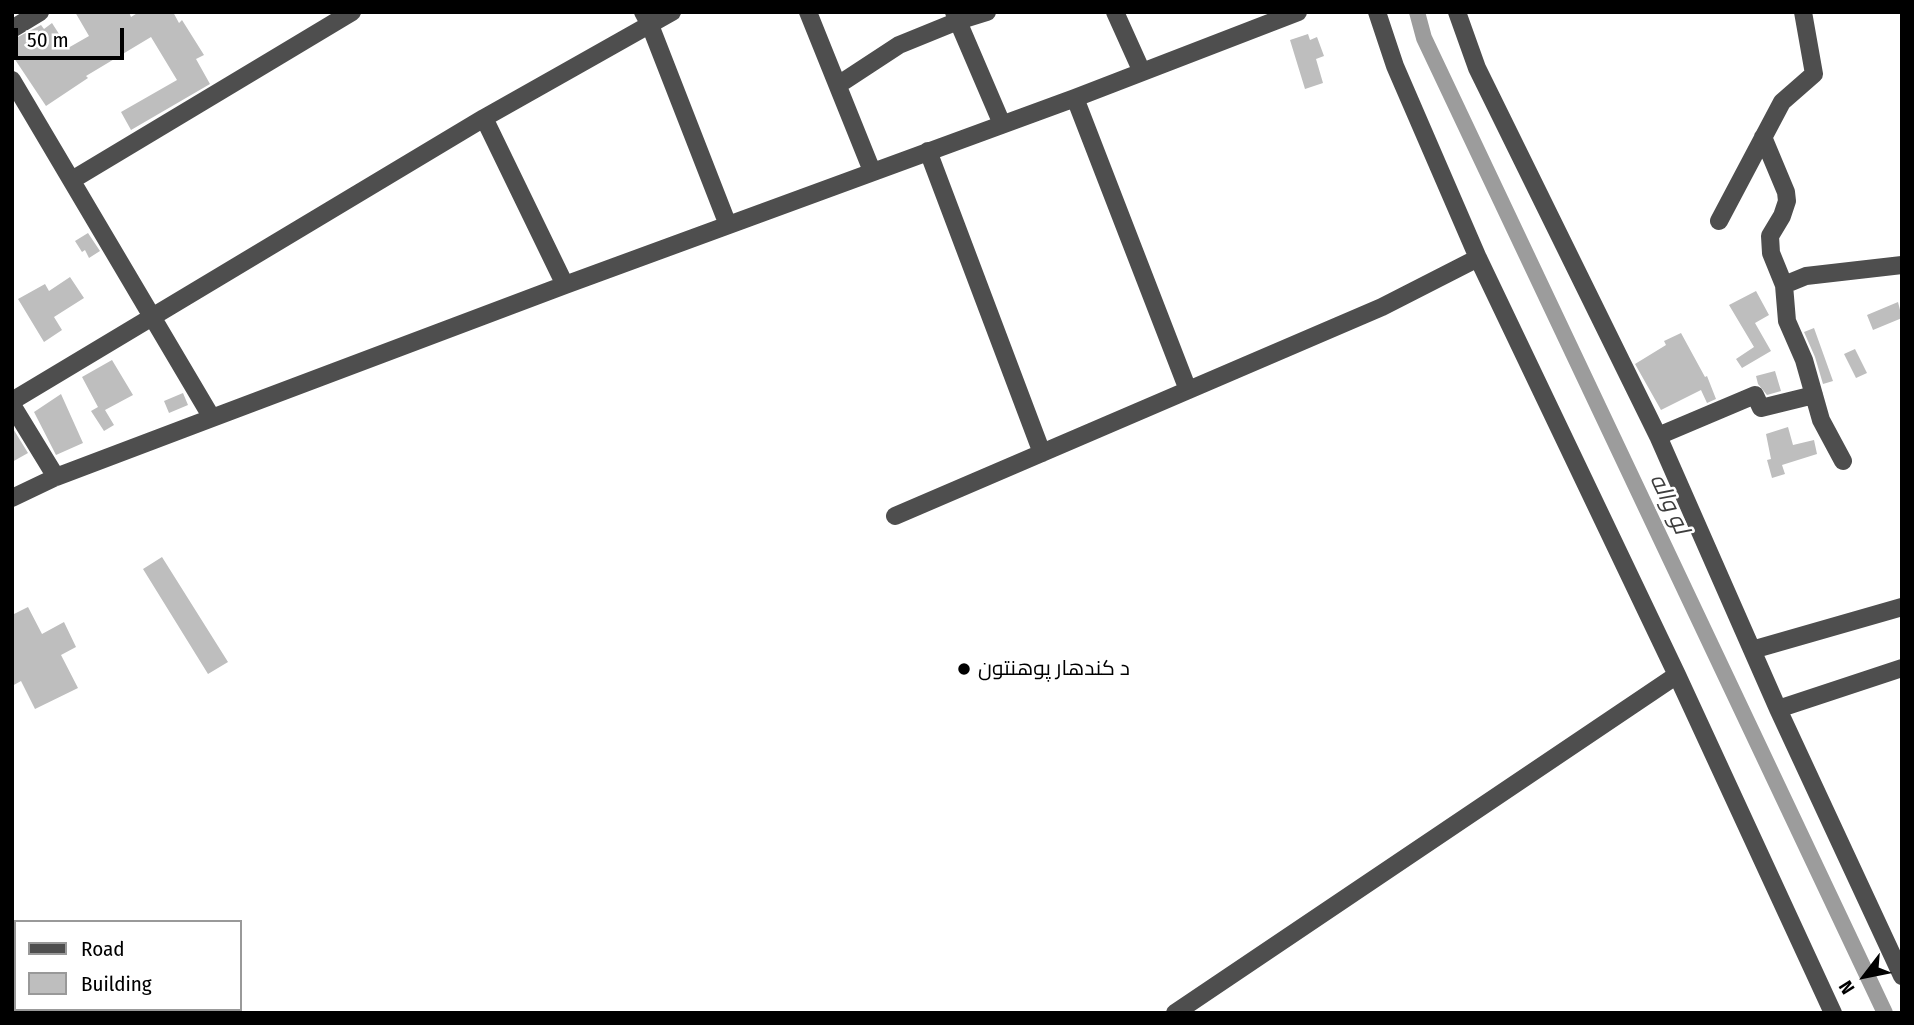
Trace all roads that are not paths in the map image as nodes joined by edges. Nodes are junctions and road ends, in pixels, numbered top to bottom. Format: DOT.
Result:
graph roads {
  1 [pos="40,12"];
  2 [pos="352,12"];
  3 [pos="672,12"];
  4 [pos="808,12"];
  5 [pos="987,12"];
  6 [pos="1115,12"];
  7 [pos="1298,12"];
  8 [pos="1377,12"];
  9 [pos="1457,12"];
  10 [pos="1804,12"];
  11 [pos="956,17"];
  12 [pos="646,19"];
  13 [pos="12,29"];
  14 [pos="1142,72"];
  15 [pos="12,80"];
  16 [pos="838,85"];
  17 [pos="1075,98"];
  18 [pos="484,118"];
  19 [pos="1002,124"];
  20 [pos="1763,137"];
  21 [pos="929,151"];
  22 [pos="872,171"];
  23 [pos="72,180"];
  24 [pos="1719,221"];
  25 [pos="728,225"];
  26 [pos="1478,258"];
  27 [pos="1902,265"];
  28 [pos="565,285"];
  29 [pos="1784,285"];
  30 [pos="153,317"];
  31 [pos="1188,390"];
  32 [pos="1814,395"];
  33 [pos="12,403"];
  34 [pos="212,418"];
  35 [pos="1658,436"];
  36 [pos="1042,453"];
  37 [pos="1843,461"];
  38 [pos="56,477"];
  39 [pos="12,498"];
  40 [pos="895,516"];
  41 [pos="1902,607"];
  42 [pos="1752,650"];
  43 [pos="1901,670"];
  44 [pos="1677,675"];
  45 [pos="1778,709"];
  46 [pos="1902,976"];
  47 [pos="1175,1013"];
  48 [pos="1833,1013"];
  1 -- 13 [label="street"];
  2 -- 23 [label="street"];
  3 -- 12 [label="street"];
  4 -- 16 [label="street"];
  5 -- 11 [label="street"];
  6 -- 14 [label="street"];
  7 -- 14 [label="street"];
  8 -- 26 [label="street"];
  9 -- 35 [label="street"];
  10 -- 20 [label="street"];
  11 -- 16 [label="street"];
  11 -- 19 [label="street"];
  12 -- 18 [label="street"];
  12 -- 25 [label="street"];
  14 -- 17 [label="street"];
  15 -- 23 [label="street"];
  16 -- 22 [label="street"];
  17 -- 19 [label="street"];
  17 -- 31 [label="street"];
  18 -- 28 [label="street"];
  18 -- 30 [label="street"];
  19 -- 21 [label="street"];
  20 -- 24 [label="street"];
  20 -- 29 [label="street"];
  21 -- 22 [label="street"];
  21 -- 36 [label="street"];
  22 -- 25 [label="street"];
  23 -- 30 [label="street"];
  25 -- 28 [label="street"];
  26 -- 31 [label="street"];
  26 -- 44 [label="street"];
  27 -- 29 [label="street"];
  28 -- 34 [label="street"];
  29 -- 32 [label="street"];
  30 -- 33 [label="street"];
  30 -- 34 [label="street"];
  31 -- 36 [label="street"];
  32 -- 35 [label="street"];
  32 -- 37 [label="street"];
  33 -- 38 [label="street"];
  34 -- 38 [label="street"];
  35 -- 42 [label="street"];
  36 -- 40 [label="street"];
  38 -- 39 [label="street"];
  41 -- 42 [label="street"];
  42 -- 45 [label="street"];
  43 -- 45 [label="street"];
  44 -- 47 [label="street"];
  44 -- 48 [label="street"];
  45 -- 46 [label="street"];
}
